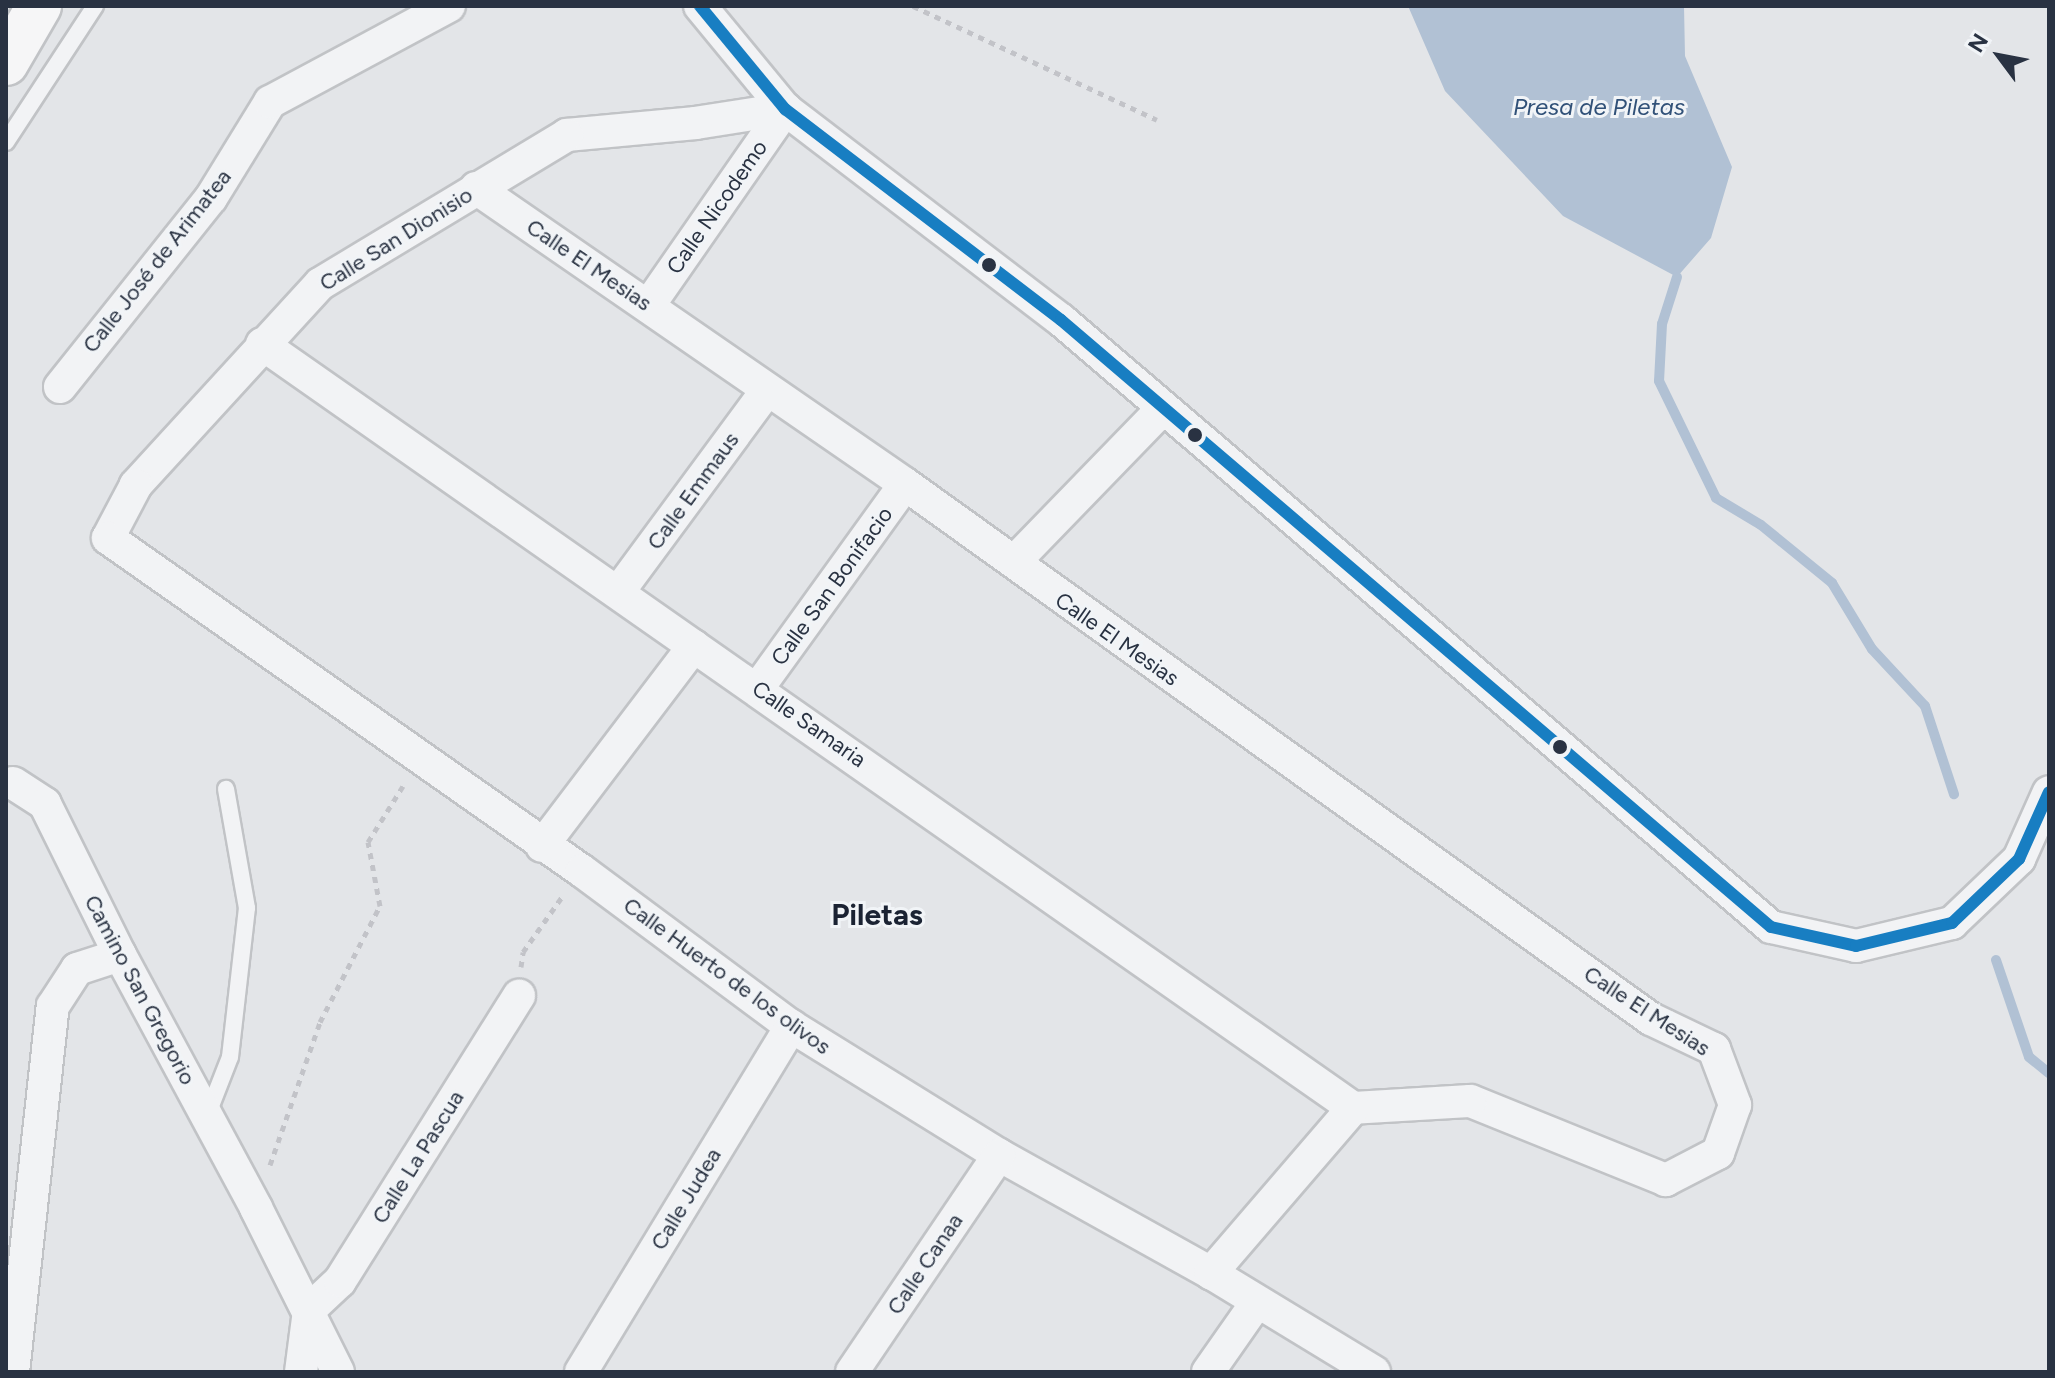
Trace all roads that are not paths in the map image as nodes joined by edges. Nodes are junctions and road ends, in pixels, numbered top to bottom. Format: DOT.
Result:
graph roads {
  1 [pos="20,6"];
  2 [pos="39,6"];
  3 [pos="95,6"];
  4 [pos="449,6"];
  5 [pos="700,6"];
  6 [pos="7,61"];
  7 [pos="785,109"];
  8 [pos="6,142"];
  9 [pos="476,188"];
  10 [pos="649,305"];
  11 [pos="262,344"];
  12 [pos="60,387"];
  13 [pos="767,390"];
  14 [pos="1163,408"];
  15 [pos="905,484"];
  16 [pos="108,538"];
  17 [pos="1014,562"];
  18 [pos="619,591"];
  19 [pos="694,646"];
  20 [pos="758,688"];
  21 [pos="13,783"];
  22 [pos="226,789"];
  23 [pos="2049,792"];
  24 [pos="542,846"];
  25 [pos="120,955"];
  26 [pos="519,996"];
  27 [pos="791,1026"];
  28 [pos="1353,1108"];
  29 [pos="207,1118"];
  30 [pos="999,1155"];
  31 [pos="1211,1273"];
  32 [pos="1257,1302"];
  33 [pos="309,1310"];
  34 [pos="13,1372"];
  35 [pos="301,1372"];
  36 [pos="338,1372"];
  37 [pos="581,1372"];
  38 [pos="852,1372"];
  39 [pos="1208,1372"];
  40 [pos="1374,1372"];
  1 -- 6 [label="main road"];
  2 -- 6 [label="main road"];
  3 -- 8 [label="lane"];
  4 -- 12 [label="street, Calle José de Arimatea"];
  5 -- 7 [label="street"];
  7 -- 9 [label="street, Calle San Dionisio"];
  7 -- 10 [label="street, Calle Nicodemo"];
  7 -- 14 [label="street"];
  9 -- 10 [label="street, Calle El Mesias"];
  9 -- 11 [label="street, Calle San Dionisio"];
  10 -- 13 [label="street, Calle El Mesias"];
  11 -- 16 [label="street, Calle San Dionisio"];
  11 -- 18 [label="street, Calle Samaria"];
  13 -- 15 [label="street, Calle El Mesias"];
  13 -- 18 [label="street, Calle Emmaus"];
  14 -- 17 [label="street"];
  14 -- 23 [label="street"];
  15 -- 17 [label="street, Calle El Mesias"];
  15 -- 20 [label="street, Calle San Bonifacio"];
  16 -- 24 [label="street, Calle Huerto de los olivos"];
  17 -- 28 [label="street, Calle El Mesias"];
  18 -- 19 [label="street, Calle Samaria"];
  19 -- 20 [label="street, Calle Samaria"];
  19 -- 24 [label="street"];
  20 -- 28 [label="street, Calle Samaria"];
  21 -- 25 [label="street, Camino San Gregorio"];
  22 -- 29 [label="lane"];
  24 -- 27 [label="street, Calle Huerto de los olivos"];
  25 -- 29 [label="street, Camino San Gregorio"];
  25 -- 34 [label="street"];
  26 -- 33 [label="street, Calle La Pascua"];
  27 -- 30 [label="street, Calle Huerto de los olivos"];
  27 -- 37 [label="street, Calle Judea"];
  28 -- 31 [label="street"];
  29 -- 33 [label="street, Camino San Gregorio"];
  30 -- 31 [label="street, Calle Huerto de los olivos"];
  30 -- 38 [label="street, Calle Canaa"];
  31 -- 32 [label="street, Calle Huerto de los olivos"];
  32 -- 39 [label="street"];
  32 -- 40 [label="street, Calle Huerto de los olivos"];
  33 -- 35 [label="street"];
  33 -- 36 [label="street, Camino San Gregorio"];
}
